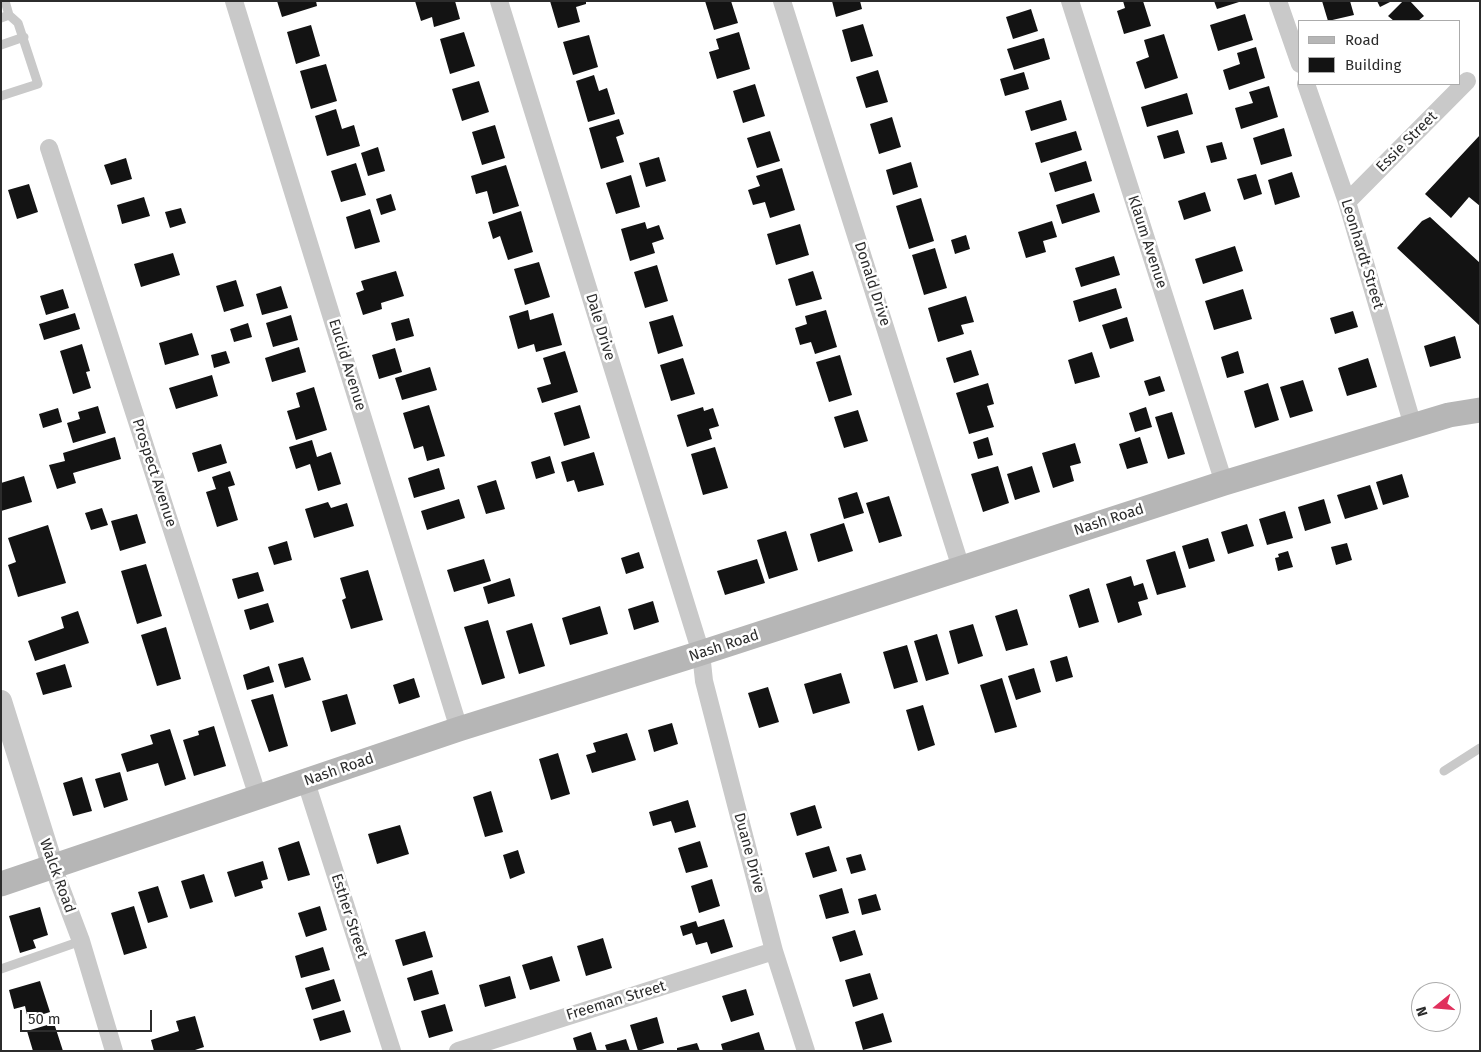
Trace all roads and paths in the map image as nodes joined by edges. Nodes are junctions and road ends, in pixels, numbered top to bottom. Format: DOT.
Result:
graph roads {
  1 [pos="5,1"];
  2 [pos="234,1"];
  3 [pos="498,1"];
  4 [pos="782,1"];
  5 [pos="1070,1"];
  6 [pos="1278,1"];
  7 [pos="5,16"];
  8 [pos="24,37"];
  9 [pos="1,45"];
  10 [pos="1298,58"];
  11 [pos="1467,82"];
  12 [pos="1306,85"];
  13 [pos="1,96"];
  14 [pos="49,148"];
  15 [pos="1347,202"];
  16 [pos="1480,401"];
  17 [pos="1480,410"];
  18 [pos="1449,415"];
  19 [pos="1413,426"];
  20 [pos="1224,483"];
  21 [pos="962,568"];
  22 [pos="701,653"];
  23 [pos="1,701"];
  24 [pos="459,729"];
  25 [pos="1480,748"];
  26 [pos="1444,771"];
  27 [pos="306,782"];
  28 [pos="258,797"];
  29 [pos="53,867"];
  30 [pos="1,884"];
  31 [pos="81,940"];
  32 [pos="774,951"];
  33 [pos="1,969"];
  34 [pos="114,1051"];
  35 [pos="392,1051"];
  36 [pos="458,1051"];
  37 [pos="806,1051"];
  1 -- 7 [label="lane"];
  2 -- 24 [label="street, Euclid Avenue"];
  3 -- 22 [label="street, Dale Drive"];
  4 -- 21 [label="street, Donald Drive"];
  5 -- 20 [label="street, Klaum Avenue"];
  6 -- 10 [label="street"];
  7 -- 8 [label="lane"];
  8 -- 9 [label="lane"];
  8 -- 13 [label="lane"];
  11 -- 15 [label="street, Essie Street"];
  12 -- 15 [label="street, Leonhardt Street"];
  14 -- 28 [label="street, Prospect Avenue"];
  15 -- 19 [label="street, Leonhardt Street"];
  16 -- 18 [label="main road"];
  17 -- 18 [label="main road"];
  18 -- 19 [label="main road, Nash Road"];
  19 -- 20 [label="main road, Nash Road"];
  20 -- 21 [label="main road, Nash Road"];
  21 -- 22 [label="main road, Nash Road"];
  22 -- 24 [label="main road, Nash Road"];
  22 -- 32 [label="street, Duane Drive"];
  23 -- 29 [label="street, Walck Road"];
  24 -- 27 [label="main road, Nash Road"];
  25 -- 26 [label="lane"];
  27 -- 28 [label="main road, Nash Road"];
  27 -- 35 [label="street, Esther Street"];
  28 -- 29 [label="main road, Nash Road"];
  29 -- 30 [label="main road, Nash Road"];
  29 -- 31 [label="street, Walck Road"];
  31 -- 33 [label="lane"];
  31 -- 34 [label="street, Walck Road"];
  32 -- 36 [label="street, Freeman Street"];
  32 -- 37 [label="street, Duane Drive"];
}
